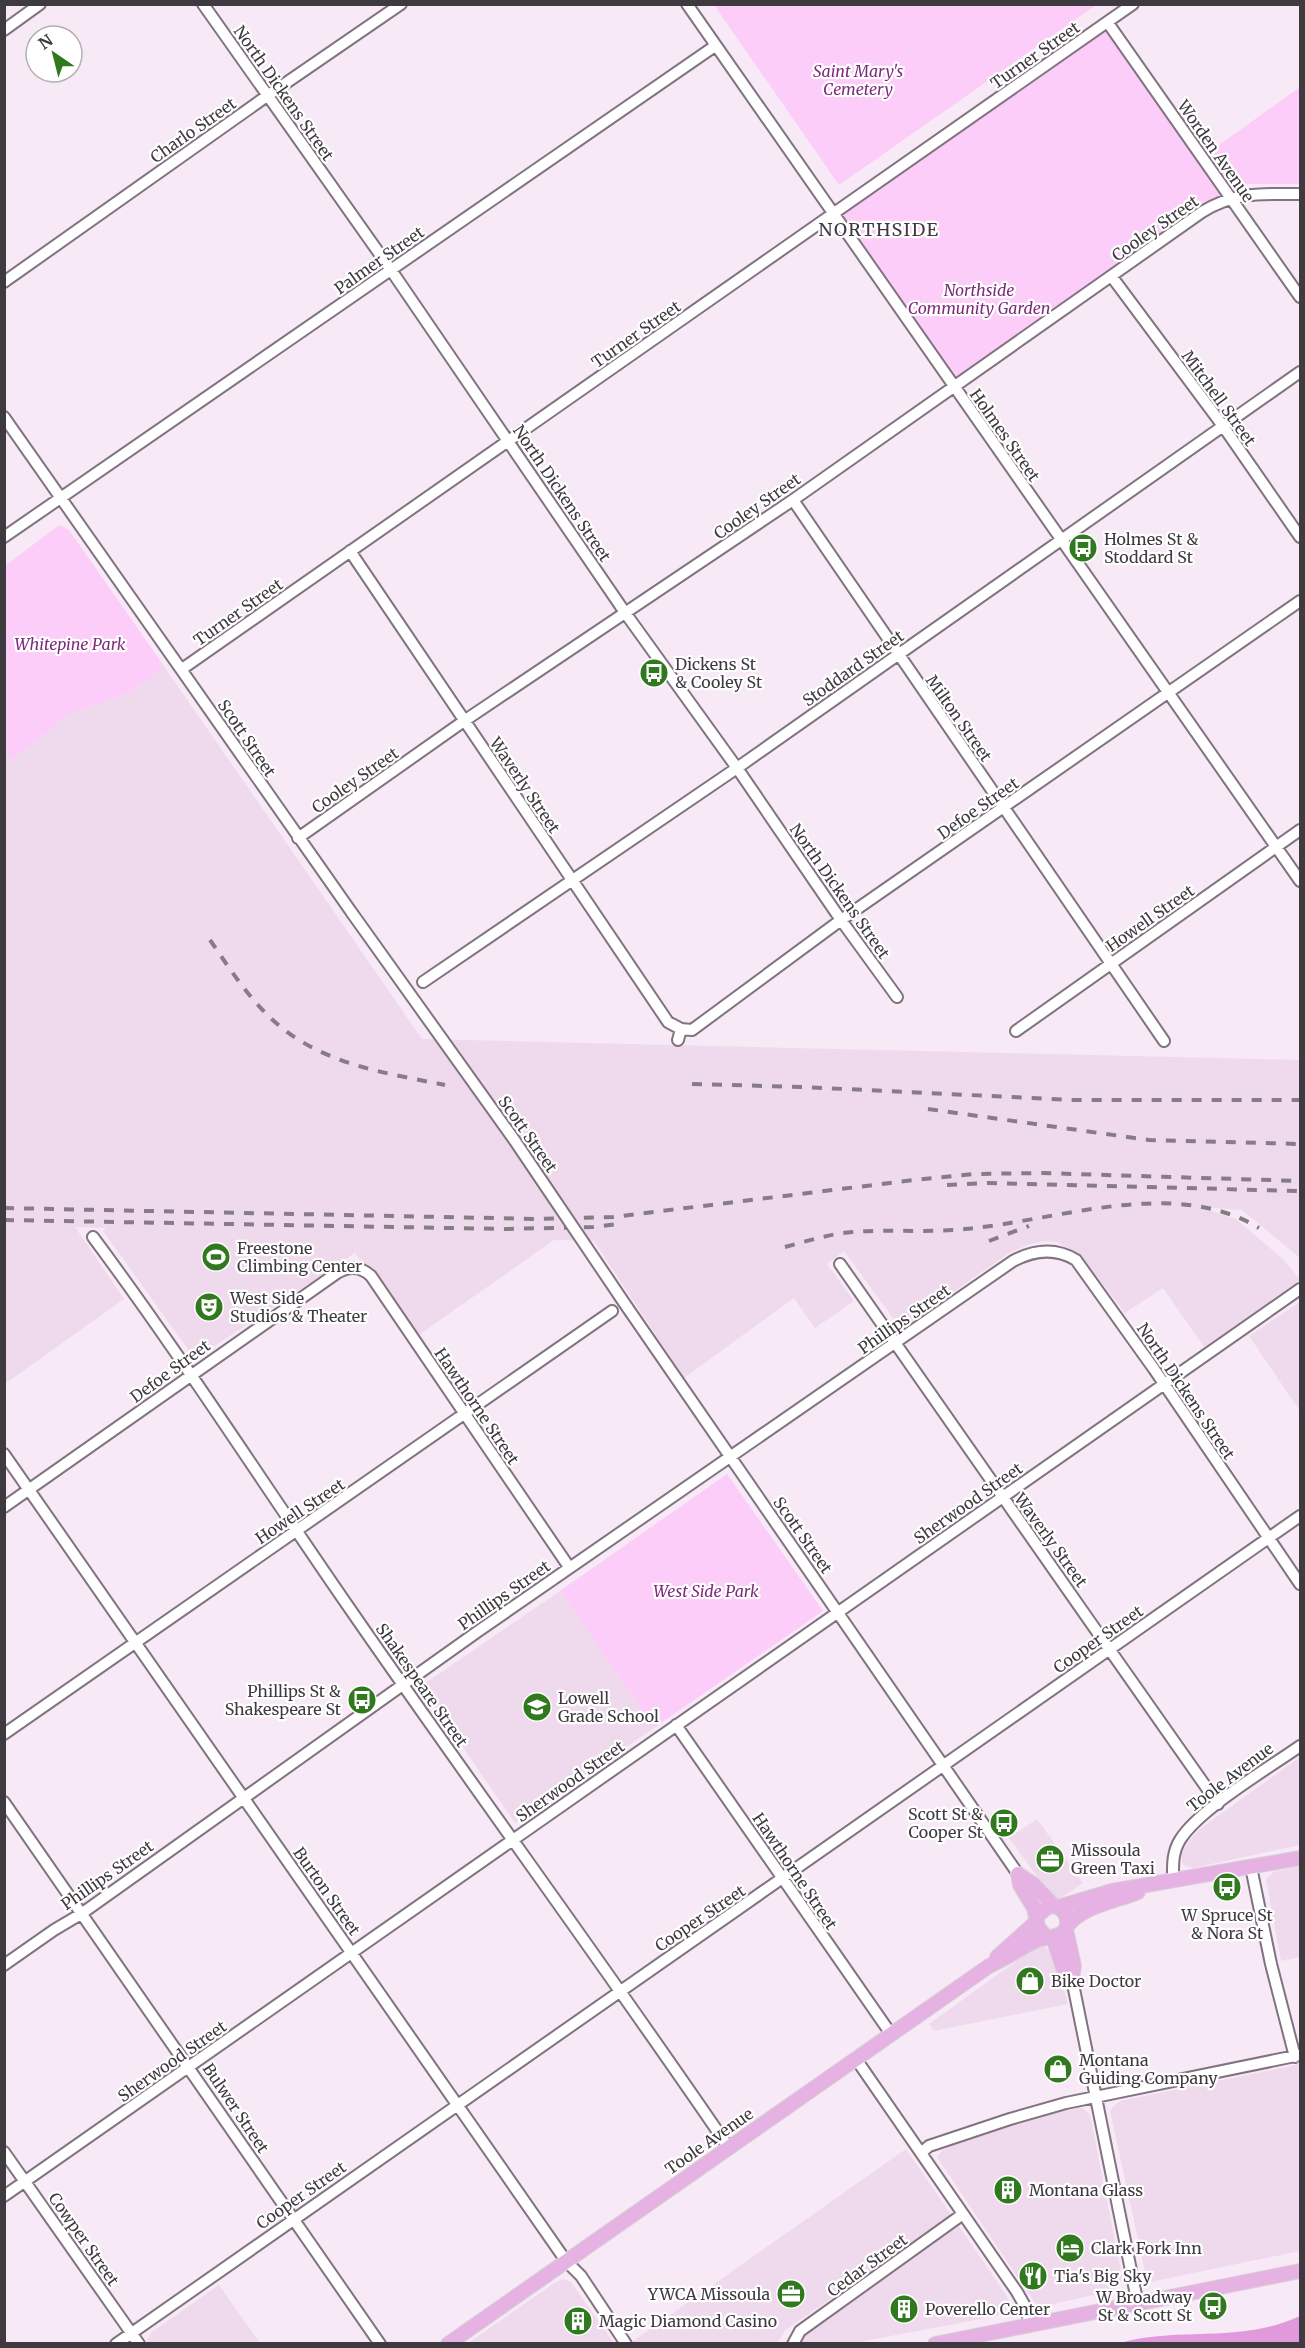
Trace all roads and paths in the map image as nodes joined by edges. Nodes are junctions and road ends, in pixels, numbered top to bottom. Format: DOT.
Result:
graph roads {
  1 [pos="40,4"];
  2 [pos="203,4"];
  3 [pos="401,4"];
  4 [pos="687,4"];
  5 [pos="1133,4"];
  6 [pos="1108,23"];
  7 [pos="4,30"];
  8 [pos="715,46"];
  9 [pos="267,96"];
  10 [pos="1300,194"];
  11 [pos="1230,197"];
  12 [pos="833,214"];
  13 [pos="391,270"];
  14 [pos="1112,277"];
  15 [pos="4,282"];
  16 [pos="1300,297"];
  17 [pos="1300,373"];
  18 [pos="954,387"];
  19 [pos="4,417"];
  20 [pos="1223,426"];
  21 [pos="508,441"];
  22 [pos="61,498"];
  23 [pos="793,500"];
  24 [pos="4,537"];
  25 [pos="1300,537"];
  26 [pos="1061,541"];
  27 [pos="350,551"];
  28 [pos="1300,602"];
  29 [pos="626,614"];
  30 [pos="898,655"];
  31 [pos="182,669"];
  32 [pos="1169,694"];
  33 [pos="464,722"];
  34 [pos="738,768"];
  35 [pos="1004,809"];
  36 [pos="1300,830"];
  37 [pos="298,838"];
  38 [pos="1277,846"];
  39 [pos="1300,881"];
  40 [pos="571,882"];
  41 [pos="841,920"];
  42 [pos="1113,964"];
  43 [pos="423,982"];
  44 [pos="897,997"];
  45 [pos="1016,1031"];
  46 [pos="680,1035"];
  47 [pos="1164,1041"];
  48 [pos="93,1237"];
  49 [pos="1025,1255"];
  50 [pos="840,1264"];
  51 [pos="356,1268"];
  52 [pos="1300,1289"];
  53 [pos="612,1311"];
  54 [pos="895,1344"];
  55 [pos="190,1375"];
  56 [pos="1165,1384"];
  57 [pos="464,1415"];
  58 [pos="4,1454"];
  59 [pos="731,1458"];
  60 [pos="29,1490"];
  61 [pos="1002,1498"];
  62 [pos="4,1507"];
  63 [pos="1300,1516"];
  64 [pos="298,1531"];
  65 [pos="1268,1538"];
  66 [pos="569,1567"];
  67 [pos="1300,1584"];
  68 [pos="838,1612"];
  69 [pos="137,1643"];
  70 [pos="1110,1648"];
  71 [pos="403,1684"];
  72 [pos="676,1725"];
  73 [pos="4,1734"];
  74 [pos="1300,1746"];
  75 [pos="944,1766"];
  76 [pos="243,1798"];
  77 [pos="4,1802"];
  78 [pos="1218,1804"];
  79 [pos="512,1840"];
  80 [pos="1300,1858"];
  81 [pos="1251,1867"];
  82 [pos="1018,1874"];
  83 [pos="783,1879"];
  84 [pos="1173,1880"];
  85 [pos="1147,1886"];
  86 [pos="1056,1906"];
  87 [pos="81,1914"];
  88 [pos="1036,1919"];
  89 [pos="1067,1927"];
  90 [pos="1050,1938"];
  91 [pos="352,1953"];
  92 [pos="4,1965"];
  93 [pos="989,1966"];
  94 [pos="1072,1979"];
  95 [pos="621,1990"];
  96 [pos="891,2034"];
  97 [pos="1298,2056"];
  98 [pos="855,2059"];
  99 [pos="189,2067"];
  100 [pos="1097,2096"];
  101 [pos="456,2104"];
  102 [pos="729,2148"];
  103 [pos="4,2152"];
  104 [pos="921,2153"];
  105 [pos="25,2182"];
  106 [pos="4,2196"];
  107 [pos="963,2214"];
  108 [pos="293,2219"];
  109 [pos="566,2261"];
  110 [pos="1300,2271"];
  111 [pos="1138,2305"];
  112 [pos="1030,2325"];
  113 [pos="131,2333"];
  114 [pos="116,2343"];
  115 [pos="139,2343"];
  116 [pos="380,2343"];
  117 [pos="448,2343"];
  118 [pos="626,2343"];
  119 [pos="793,2343"];
  120 [pos="934,2343"];
  1 -- 7 [label="street"];
  2 -- 9 [label="street, North Dickens Street"];
  3 -- 9 [label="street, Charlo Street"];
  4 -- 8 [label="street, Holmes Street"];
  5 -- 6 [label="street, Turner Street"];
  6 -- 11 [label="street, Worden Avenue"];
  6 -- 12 [label="street, Turner Street"];
  8 -- 12 [label="street, Holmes Street"];
  8 -- 13 [label="street, Palmer Street"];
  9 -- 13 [label="street, North Dickens Street"];
  9 -- 15 [label="street, Charlo Street"];
  10 -- 11 [label="street"];
  11 -- 14 [label="street, Cooley Street"];
  11 -- 16 [label="street, Worden Avenue"];
  12 -- 18 [label="street, Holmes Street"];
  12 -- 21 [label="street, Turner Street"];
  13 -- 21 [label="street, North Dickens Street"];
  13 -- 22 [label="street, Palmer Street"];
  14 -- 18 [label="street, Cooley Street"];
  14 -- 20 [label="street, Mitchell Street"];
  17 -- 20 [label="street, Stoddard Street"];
  18 -- 23 [label="street, Cooley Street"];
  18 -- 26 [label="street, Holmes Street"];
  19 -- 22 [label="street, Scott Street"];
  20 -- 25 [label="street, Mitchell Street"];
  20 -- 26 [label="street, Stoddard Street"];
  21 -- 27 [label="street, Turner Street"];
  21 -- 29 [label="street, North Dickens Street"];
  22 -- 24 [label="street"];
  22 -- 31 [label="street, Scott Street"];
  23 -- 29 [label="street, Cooley Street"];
  23 -- 30 [label="street, Milton Street"];
  26 -- 30 [label="street, Stoddard Street"];
  26 -- 32 [label="street, Holmes Street"];
  27 -- 31 [label="street, Turner Street"];
  27 -- 33 [label="street, Waverly Street"];
  28 -- 32 [label="street, Defoe Street"];
  29 -- 33 [label="street, Cooley Street"];
  29 -- 34 [label="street, North Dickens Street"];
  30 -- 34 [label="street, Stoddard Street"];
  30 -- 35 [label="street, Milton Street"];
  31 -- 37 [label="street, Scott Street"];
  32 -- 35 [label="street, Defoe Street"];
  32 -- 38 [label="street, Holmes Street"];
  33 -- 37 [label="street, Cooley Street"];
  33 -- 40 [label="street, Waverly Street"];
  34 -- 40 [label="street, Stoddard Street"];
  34 -- 41 [label="street, North Dickens Street"];
  35 -- 41 [label="street, Defoe Street"];
  35 -- 42 [label="street, Milton Street"];
  36 -- 38 [label="street, Howell Street"];
  37 -- 59 [label="street, Scott Street, bridge"];
  38 -- 39 [label="street, Holmes Street"];
  38 -- 42 [label="street, Howell Street"];
  40 -- 43 [label="street, Stoddard Street"];
  40 -- 46 [label="street, Waverly Street"];
  41 -- 44 [label="street, North Dickens Street"];
  41 -- 46 [label="street, Defoe Street"];
  42 -- 45 [label="street, Howell Street"];
  42 -- 47 [label="street, Milton Street"];
  48 -- 55 [label="street, Shakespeare Street"];
  49 -- 54 [label="street, Phillips Street"];
  49 -- 56 [label="street, North Dickens Street"];
  50 -- 54 [label="street, Waverly Street"];
  51 -- 55 [label="street, Defoe Street"];
  51 -- 57 [label="street, Hawthorne Street"];
  52 -- 56 [label="street, Sherwood Street"];
  53 -- 57 [label="street, Howell Street"];
  54 -- 59 [label="street, Phillips Street"];
  54 -- 61 [label="street, Waverly Street"];
  55 -- 60 [label="street, Defoe Street"];
  55 -- 64 [label="street, Shakespeare Street"];
  56 -- 61 [label="street, Sherwood Street"];
  56 -- 65 [label="street, North Dickens Street"];
  57 -- 64 [label="street, Howell Street"];
  57 -- 66 [label="street, Hawthorne Street"];
  58 -- 60 [label="street, Burton Street"];
  59 -- 66 [label="street, Phillips Street"];
  59 -- 68 [label="street, Scott Street"];
  60 -- 62 [label="street, Defoe Street"];
  60 -- 69 [label="street, Burton Street"];
  61 -- 68 [label="street, Sherwood Street"];
  61 -- 70 [label="street, Waverly Street"];
  63 -- 65 [label="street, Cooper Street"];
  64 -- 69 [label="street, Howell Street"];
  64 -- 71 [label="street, Shakespeare Street"];
  65 -- 67 [label="street, North Dickens Street"];
  65 -- 70 [label="street, Cooper Street"];
  66 -- 71 [label="street, Phillips Street"];
  68 -- 72 [label="street, Sherwood Street"];
  68 -- 75 [label="street, Scott Street"];
  69 -- 73 [label="street, Howell Street"];
  69 -- 76 [label="street, Burton Street"];
  70 -- 75 [label="street, Cooper Street"];
  70 -- 78 [label="street, Waverly Street"];
  71 -- 76 [label="street, Phillips Street"];
  71 -- 79 [label="street, Shakespeare Street"];
  72 -- 79 [label="street, Sherwood Street"];
  72 -- 83 [label="street, Hawthorne Street"];
  74 -- 78 [label="street, Toole Avenue"];
  75 -- 82 [label="street, Scott Street"];
  75 -- 83 [label="street, Cooper Street"];
  76 -- 87 [label="street, Phillips Street"];
  76 -- 91 [label="street, Burton Street"];
  77 -- 87 [label="street, Bulwer Street"];
  78 -- 84 [label="street, Toole Avenue"];
  79 -- 91 [label="street, Sherwood Street"];
  79 -- 95 [label="street, Shakespeare Street"];
  80 -- 81 [label="main road"];
  81 -- 84 [label="main road"];
  81 -- 97 [label="street"];
  82 -- 86 [label="main road"];
  82 -- 88 [label="main road"];
  83 -- 95 [label="street, Cooper Street"];
  83 -- 96 [label="street, Hawthorne Street"];
  84 -- 85 [label="main road"];
  85 -- 86 [label="main road"];
  85 -- 89 [label="main road"];
  86 -- 88 [label="main road"];
  86 -- 89 [label="main road"];
  87 -- 92 [label="street, Phillips Street"];
  87 -- 99 [label="street, Bulwer Street"];
  88 -- 90 [label="main road"];
  88 -- 93 [label="main road, Toole Avenue"];
  89 -- 90 [label="main road"];
  89 -- 94 [label="main road"];
  90 -- 93 [label="main road, Toole Avenue"];
  90 -- 94 [label="main road"];
  91 -- 99 [label="street, Sherwood Street"];
  91 -- 101 [label="street, Burton Street"];
  93 -- 96 [label="main road, Toole Avenue"];
  94 -- 100 [label="street"];
  95 -- 101 [label="street, Cooper Street"];
  95 -- 102 [label="street, Shakespeare Street"];
  96 -- 98 [label="main road, Toole Avenue"];
  97 -- 100 [label="street"];
  98 -- 102 [label="main road, Toole Avenue"];
  98 -- 104 [label="street"];
  99 -- 105 [label="street, Sherwood Street"];
  99 -- 108 [label="street, Bulwer Street"];
  100 -- 104 [label="street"];
  100 -- 111 [label="street"];
  101 -- 108 [label="street, Cooper Street"];
  101 -- 109 [label="street, Burton Street"];
  102 -- 109 [label="main road, Toole Avenue"];
  103 -- 105 [label="street, Cowper Street"];
  104 -- 107 [label="street"];
  105 -- 106 [label="street, Sherwood Street"];
  105 -- 113 [label="street, Cowper Street"];
  107 -- 112 [label="street"];
  107 -- 119 [label="street, Cedar Street"];
  108 -- 113 [label="street, Cooper Street"];
  108 -- 116 [label="street, Bulwer Street"];
  109 -- 117 [label="main road, Toole Avenue"];
  109 -- 118 [label="street, Burton Street"];
  110 -- 111 [label="main road"];
  111 -- 112 [label="main road"];
  112 -- 120 [label="main road"];
  113 -- 114 [label="street, Cooper Street"];
  113 -- 115 [label="street, Cowper Street"];
}
